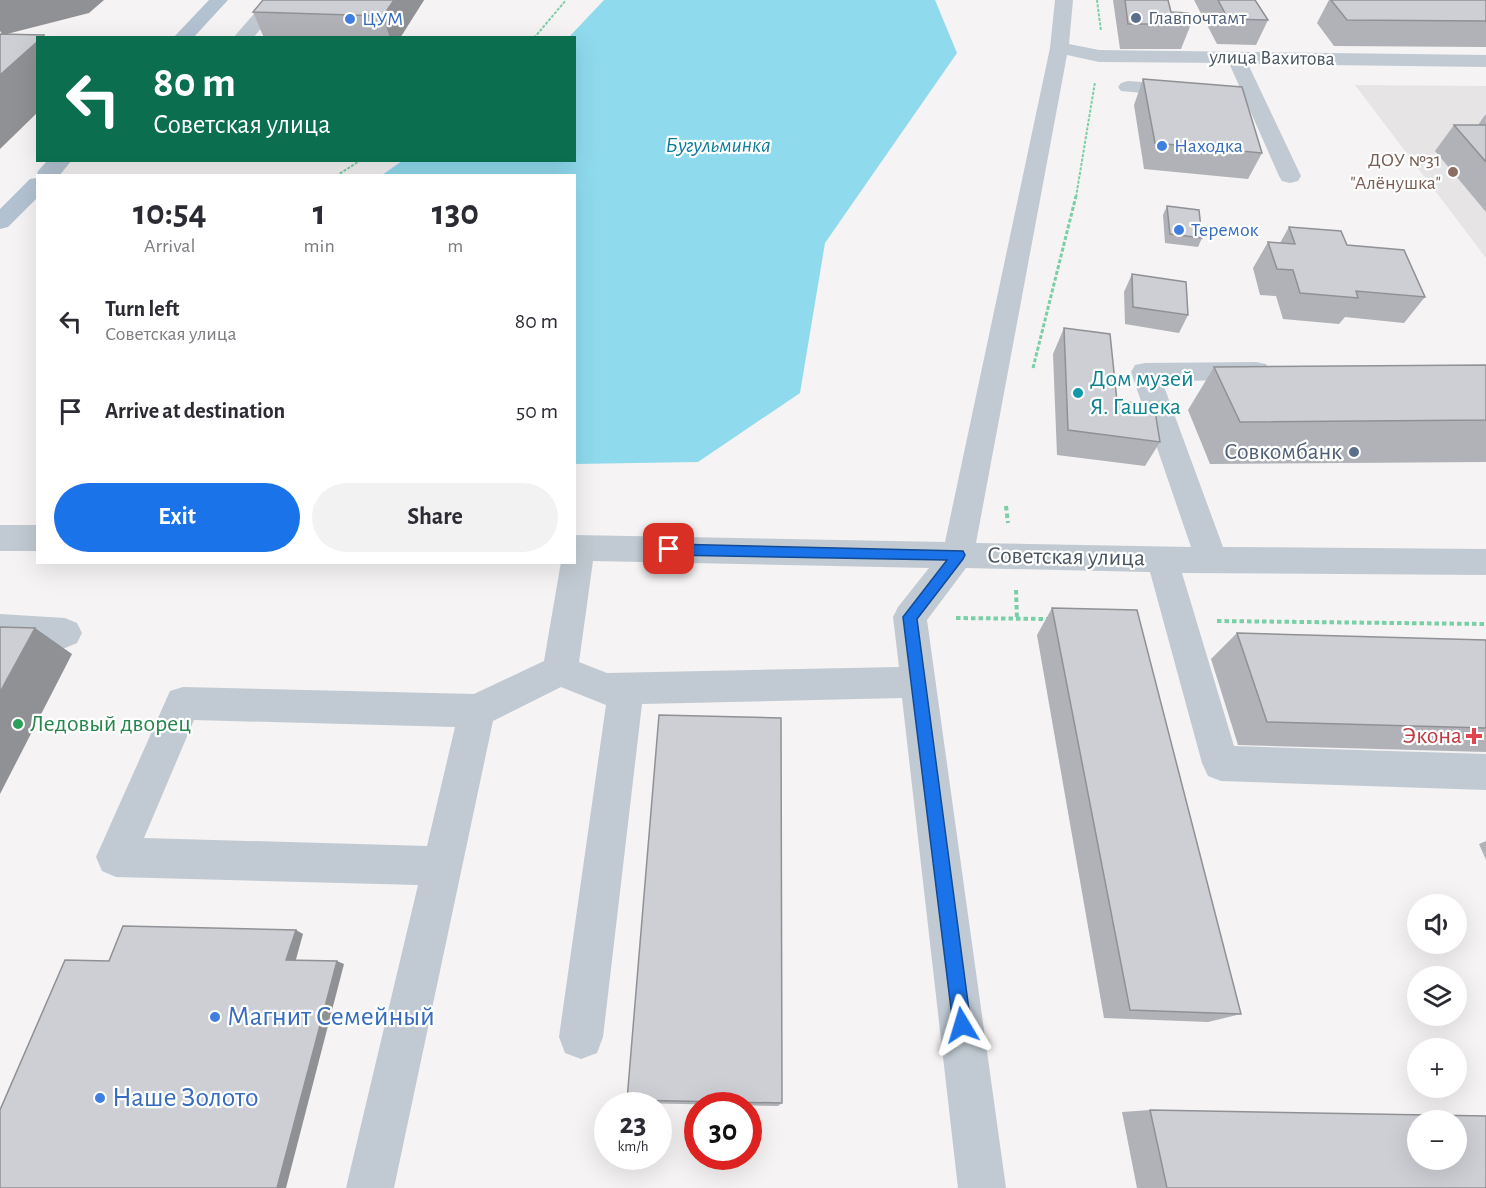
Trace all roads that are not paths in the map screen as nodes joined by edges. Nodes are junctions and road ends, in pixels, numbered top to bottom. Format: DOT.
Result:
graph roads {
  1 [pos="219,0"];
  2 [pos="276,0"];
  3 [pos="1064,0"];
  4 [pos="184,36"];
  5 [pos="244,36"];
  6 [pos="1059,48"];
  7 [pos="1236,58"];
  8 [pos="1486,62"];
  9 [pos="1128,87"];
  10 [pos="1208,92"];
  11 [pos="1230,93"];
  12 [pos="1253,94"];
  13 [pos="59,162"];
  14 [pos="48,174"];
  15 [pos="1290,176"];
  16 [pos="36,186"];
  17 [pos="0,222"];
  18 [pos="1286,371"];
  19 [pos="0,538"];
  20 [pos="36,538"];
  21 [pos="577,548"];
  22 [pos="958,555"];
  23 [pos="1162,559"];
  24 [pos="1212,560"];
  25 [pos="1486,562"];
  26 [pos="575,564"];
  27 [pos="0,629"];
  28 [pos="66,633"];
  29 [pos="560,670"];
  30 [pos="918,682"];
  31 [pos="626,688"];
  32 [pos="477,711"];
  33 [pos="1486,772"];
  34 [pos="442,866"];
  35 [pos="581,1037"];
  36 [pos="370,1188"];
  37 [pos="982,1188"];
  1 -- 4 [label="main road"];
  2 -- 5 [label="street"];
  3 -- 6 [label="street"];
  6 -- 7 [label="street, улица Вахитова"];
  6 -- 22 [label="street"];
  7 -- 8 [label="street, улица Вахитова"];
  7 -- 12 [label="street"];
  9 -- 10 [label="street"];
  11 -- 12 [label="street"];
  12 -- 15 [label="street"];
  13 -- 14 [label="main road"];
  16 -- 17 [label="main road"];
  18 -- 24 [label="street"];
  19 -- 20 [label="street"];
  21 -- 22 [label="street, Советская улица"];
  22 -- 23 [label="street, Советская улица"];
  22 -- 30 [label="street"];
  23 -- 24 [label="street, Советская улица"];
  23 -- 33 [label="street"];
  24 -- 25 [label="street, Советская улица"];
  26 -- 29 [label="street"];
  27 -- 28 [label="street"];
  29 -- 31 [label="street"];
  29 -- 32 [label="street"];
  30 -- 31 [label="street"];
  30 -- 37 [label="street"];
  31 -- 35 [label="street"];
  32 -- 34 [label="street"];
  32 -- 34 [label="street"];
  34 -- 36 [label="street"];
}
